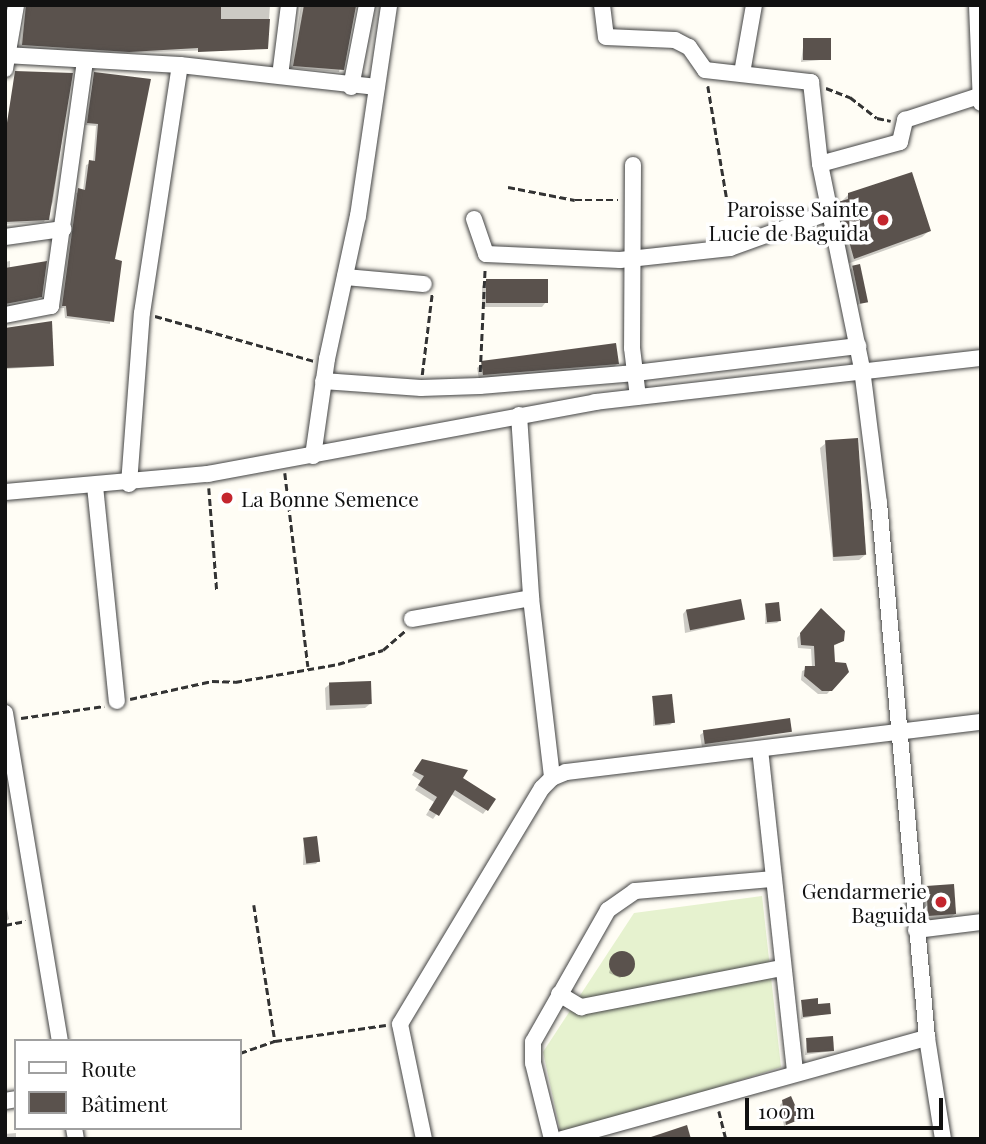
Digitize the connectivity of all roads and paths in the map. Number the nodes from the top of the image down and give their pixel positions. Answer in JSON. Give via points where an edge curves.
{"nodes":[{"id":1,"x":16,"y":5,"type":"edge"},
{"id":2,"x":289,"y":5,"type":"edge"},
{"id":3,"x":367,"y":5,"type":"edge"},
{"id":4,"x":389,"y":5,"type":"edge"},
{"id":5,"x":602,"y":5,"type":"edge"},
{"id":6,"x":754,"y":5,"type":"edge"},
{"id":7,"x":977,"y":5,"type":"edge"},
{"id":8,"x":6,"y":60,"type":"edge"},
{"id":9,"x":85,"y":60,"type":"junction"},
{"id":10,"x":180,"y":65,"type":"junction"},
{"id":11,"x":281,"y":68,"type":"dead end"},
{"id":12,"x":705,"y":70,"type":"junction"},
{"id":13,"x":742,"y":73,"type":"junction"},
{"id":14,"x":811,"y":82,"type":"junction"},
{"id":15,"x":351,"y":87,"type":"junction"},
{"id":16,"x":377,"y":87,"type":"junction"},
{"id":17,"x":980,"y":99,"type":"edge"},
{"id":18,"x":877,"y":118,"type":"dead end"},
{"id":19,"x":820,"y":164,"type":"junction"},
{"id":20,"x":633,"y":165,"type":"dead end"},
{"id":21,"x":508,"y":187,"type":"dead end"},
{"id":22,"x":634,"y":200,"type":"junction"},
{"id":23,"x":727,"y":200,"type":"dead end"},
{"id":24,"x":830,"y":212,"type":"junction"},
{"id":25,"x":474,"y":219,"type":"dead end"},
{"id":26,"x":62,"y":229,"type":"junction"},
{"id":27,"x":5,"y":237,"type":"edge"},
{"id":28,"x":486,"y":254,"type":"junction"},
{"id":29,"x":634,"y":259,"type":"junction"},
{"id":30,"x":345,"y":277,"type":"junction"},
{"id":31,"x":424,"y":284,"type":"joint"},
{"id":32,"x":142,"y":313,"type":"junction"},
{"id":33,"x":5,"y":315,"type":"edge"},
{"id":34,"x":858,"y":346,"type":"junction"},
{"id":35,"x":981,"y":358,"type":"edge"},
{"id":36,"x":327,"y":359,"type":"junction"},
{"id":37,"x":862,"y":369,"type":"junction"},
{"id":38,"x":635,"y":373,"type":"junction"},
{"id":39,"x":323,"y":381,"type":"junction"},
{"id":40,"x":480,"y":386,"type":"junction"},
{"id":41,"x":421,"y":388,"type":"junction"},
{"id":42,"x":638,"y":397,"type":"junction"},
{"id":43,"x":519,"y":415,"type":"junction"},
{"id":44,"x":313,"y":456,"type":"junction"},
{"id":45,"x":284,"y":463,"type":"junction"},
{"id":46,"x":208,"y":474,"type":"junction"},
{"id":47,"x":129,"y":484,"type":"junction"},
{"id":48,"x":95,"y":486,"type":"junction"},
{"id":49,"x":5,"y":492,"type":"edge"},
{"id":50,"x":218,"y":591,"type":"dead end"},
{"id":51,"x":531,"y":598,"type":"junction"},
{"id":52,"x":412,"y":619,"type":"joint"},
{"id":53,"x":308,"y":667,"type":"junction"},
{"id":54,"x":117,"y":701,"type":"junction"},
{"id":55,"x":5,"y":713,"type":"edge"},
{"id":56,"x":38,"y":716,"type":"dead end"},
{"id":57,"x":981,"y":722,"type":"edge"},
{"id":58,"x":899,"y":731,"type":"junction"},
{"id":59,"x":760,"y":749,"type":"junction"},
{"id":60,"x":552,"y":778,"type":"junction"},
{"id":61,"x":771,"y":879,"type":"junction"},
{"id":62,"x":254,"y":905,"type":"dead end"},
{"id":63,"x":40,"y":919,"type":"junction"},
{"id":64,"x":981,"y":922,"type":"edge"},
{"id":65,"x":5,"y":925,"type":"edge"},
{"id":66,"x":916,"y":930,"type":"junction"},
{"id":67,"x":782,"y":968,"type":"junction"},
{"id":68,"x":559,"y":995,"type":"junction"},
{"id":69,"x":400,"y":1024,"type":"junction"},
{"id":70,"x":927,"y":1038,"type":"junction"},
{"id":71,"x":60,"y":1039,"type":"edge"},
{"id":72,"x":275,"y":1041,"type":"junction"},
{"id":73,"x":242,"y":1052,"type":"edge"},
{"id":74,"x":795,"y":1072,"type":"junction"},
{"id":75,"x":715,"y":1096,"type":"junction"},
{"id":76,"x":424,"y":1139,"type":"edge"},
{"id":77,"x":552,"y":1139,"type":"edge"},
{"id":78,"x":562,"y":1139,"type":"edge"},
{"id":79,"x":726,"y":1139,"type":"edge"},
{"id":80,"x":943,"y":1139,"type":"edge"}],
"edges":[{"from":1,"to":8,"type":"street"},
{"from":2,"to":11,"type":"street"},
{"from":3,"to":15,"type":"street"},
{"from":4,"to":16,"type":"street"},
{"from":5,"to":12,"type":"street","via":[[606,37],[683,42]]},
{"from":6,"to":13,"type":"street"},
{"from":7,"to":17,"type":"street"},
{"from":8,"to":9,"type":"street"},
{"from":9,"to":10,"type":"street"},
{"from":9,"to":26,"type":"street"},
{"from":10,"to":15,"type":"street"},
{"from":10,"to":32,"type":"street"},
{"from":12,"to":13,"type":"street"},
{"from":12,"to":23,"type":"path"},
{"from":13,"to":14,"type":"street"},
{"from":14,"to":18,"type":"path","via":[[850,97]]},
{"from":14,"to":19,"type":"street"},
{"from":15,"to":16,"type":"street"},
{"from":16,"to":30,"type":"street"},
{"from":17,"to":19,"type":"street","via":[[905,120],[900,142]]},
{"from":19,"to":24,"type":"street"},
{"from":20,"to":22,"type":"street"},
{"from":21,"to":22,"type":"path","via":[[575,200]]},
{"from":22,"to":29,"type":"street"},
{"from":24,"to":29,"type":"street","via":[[730,248]]},
{"from":24,"to":34,"type":"street"},
{"from":25,"to":28,"type":"street"},
{"from":26,"to":27,"type":"street"},
{"from":26,"to":33,"type":"street","via":[[51,306]]},
{"from":28,"to":29,"type":"street","via":[[527,259]]},
{"from":28,"to":40,"type":"path"},
{"from":29,"to":38,"type":"street"},
{"from":30,"to":31,"type":"street"},
{"from":30,"to":36,"type":"street"},
{"from":31,"to":41,"type":"path","via":[[432,295]]},
{"from":32,"to":36,"type":"path","via":[[313,361]]},
{"from":32,"to":47,"type":"street"},
{"from":34,"to":37,"type":"street"},
{"from":34,"to":38,"type":"street"},
{"from":35,"to":37,"type":"street"},
{"from":36,"to":39,"type":"street"},
{"from":37,"to":42,"type":"street"},
{"from":37,"to":58,"type":"street"},
{"from":38,"to":40,"type":"street"},
{"from":38,"to":42,"type":"street"},
{"from":39,"to":41,"type":"street"},
{"from":39,"to":44,"type":"street"},
{"from":40,"to":41,"type":"street"},
{"from":42,"to":43,"type":"street"},
{"from":43,"to":44,"type":"street"},
{"from":43,"to":51,"type":"street"},
{"from":44,"to":45,"type":"street"},
{"from":45,"to":46,"type":"street"},
{"from":45,"to":53,"type":"path"},
{"from":46,"to":47,"type":"street"},
{"from":46,"to":50,"type":"path"},
{"from":47,"to":48,"type":"street"},
{"from":48,"to":49,"type":"street"},
{"from":48,"to":54,"type":"street"},
{"from":51,"to":52,"type":"street"},
{"from":51,"to":60,"type":"street"},
{"from":52,"to":53,"type":"path","via":[[407,630],[383,650],[338,664]]},
{"from":53,"to":54,"type":"path"},
{"from":54,"to":56,"type":"path","via":[[95,710]]},
{"from":55,"to":63,"type":"street"},
{"from":57,"to":58,"type":"street"},
{"from":58,"to":59,"type":"street"},
{"from":58,"to":66,"type":"street"},
{"from":59,"to":60,"type":"street","via":[[566,772]]},
{"from":59,"to":61,"type":"street"},
{"from":60,"to":69,"type":"street"},
{"from":61,"to":67,"type":"street"},
{"from":61,"to":68,"type":"street","via":[[635,891],[620,898],[608,910]]},
{"from":62,"to":72,"type":"path"},
{"from":63,"to":65,"type":"path"},
{"from":63,"to":71,"type":"street"},
{"from":64,"to":66,"type":"street"},
{"from":66,"to":70,"type":"street"},
{"from":67,"to":68,"type":"street","via":[[582,1007]]},
{"from":67,"to":74,"type":"street"},
{"from":68,"to":77,"type":"street","via":[[531,1053]]},
{"from":69,"to":72,"type":"path"},
{"from":69,"to":76,"type":"street"},
{"from":70,"to":74,"type":"street"},
{"from":70,"to":80,"type":"street"},
{"from":72,"to":73,"type":"path"},
{"from":74,"to":75,"type":"street"},
{"from":75,"to":78,"type":"street"},
{"from":75,"to":79,"type":"path"}]}
